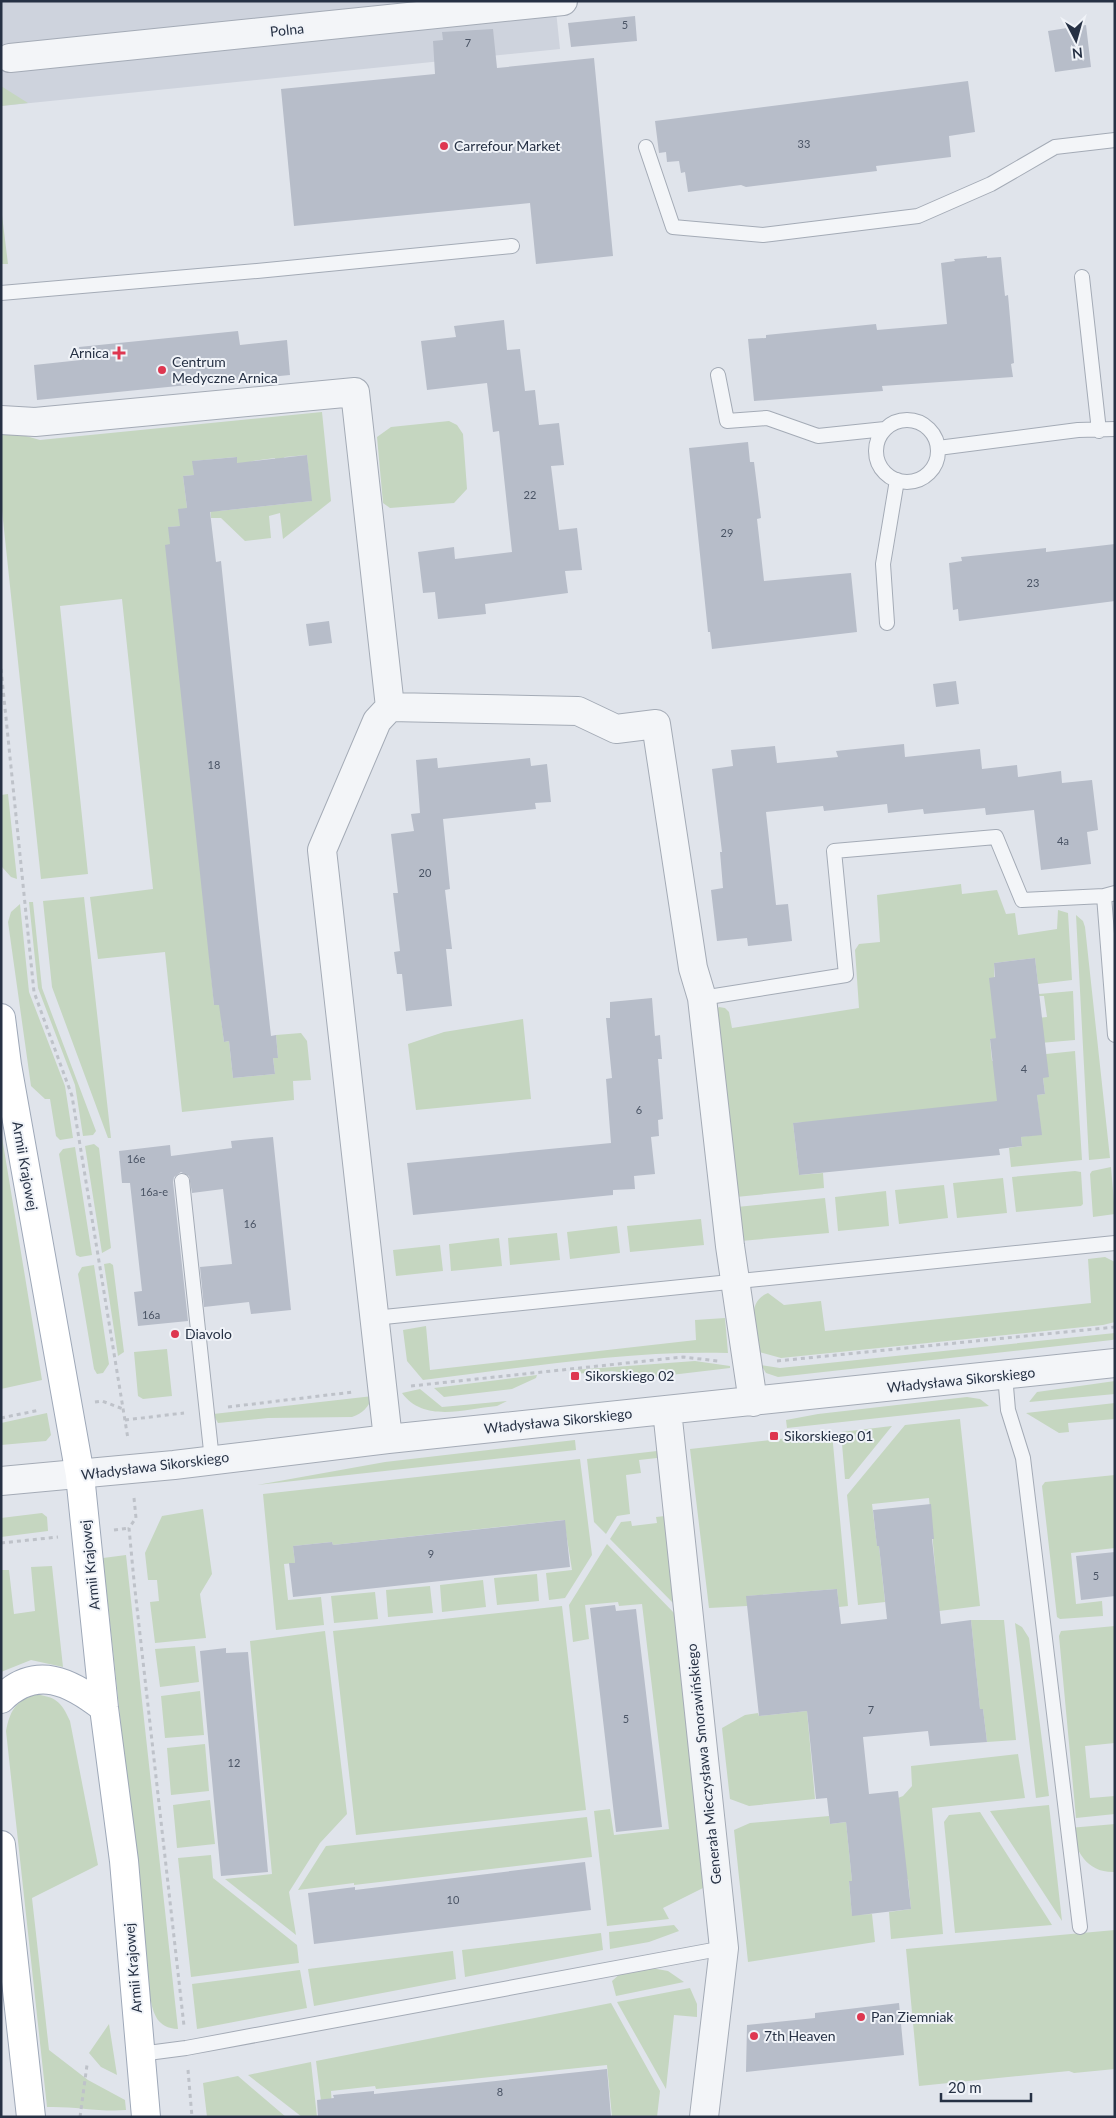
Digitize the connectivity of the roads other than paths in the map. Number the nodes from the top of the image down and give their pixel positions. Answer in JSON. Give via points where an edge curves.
{"nodes":[{"id":1,"x":563,"y":1,"type":"edge"},
{"id":2,"x":10,"y":58,"type":"dead end"},
{"id":3,"x":1115,"y":140,"type":"edge"},
{"id":4,"x":646,"y":147,"type":"dead end"},
{"id":5,"x":512,"y":246,"type":"dead end"},
{"id":6,"x":1082,"y":277,"type":"dead end"},
{"id":7,"x":1,"y":293,"type":"edge"},
{"id":8,"x":718,"y":375,"type":"dead end"},
{"id":9,"x":1,"y":420,"type":"edge"},
{"id":10,"x":885,"y":429,"type":"junction"},
{"id":11,"x":1115,"y":429,"type":"edge"},
{"id":12,"x":1099,"y":431,"type":"junction"},
{"id":13,"x":938,"y":448,"type":"junction"},
{"id":14,"x":897,"y":480,"type":"junction"},
{"id":15,"x":887,"y":623,"type":"dead end"},
{"id":16,"x":390,"y":707,"type":"junction"},
{"id":17,"x":1110,"y":895,"type":"edge"},
{"id":18,"x":702,"y":998,"type":"junction"},
{"id":19,"x":1,"y":1018,"type":"edge"},
{"id":20,"x":1115,"y":1035,"type":"edge"},
{"id":21,"x":182,"y":1181,"type":"dead end"},
{"id":22,"x":1115,"y":1243,"type":"edge"},
{"id":23,"x":736,"y":1283,"type":"junction"},
{"id":24,"x":374,"y":1318,"type":"junction"},
{"id":25,"x":1115,"y":1363,"type":"edge"},
{"id":26,"x":1005,"y":1375,"type":"junction"},
{"id":27,"x":753,"y":1402,"type":"junction"},
{"id":28,"x":667,"y":1410,"type":"junction"},
{"id":29,"x":388,"y":1439,"type":"junction"},
{"id":30,"x":212,"y":1460,"type":"junction"},
{"id":31,"x":80,"y":1475,"type":"junction"},
{"id":32,"x":1,"y":1482,"type":"edge"},
{"id":33,"x":1,"y":1699,"type":"edge"},
{"id":34,"x":104,"y":1708,"type":"junction"},
{"id":35,"x":1,"y":1845,"type":"edge"},
{"id":36,"x":1080,"y":1927,"type":"dead end"},
{"id":37,"x":724,"y":1948,"type":"junction"},
{"id":38,"x":140,"y":2054,"type":"junction"},
{"id":39,"x":30,"y":2117,"type":"edge"},
{"id":40,"x":146,"y":2117,"type":"edge"},
{"id":41,"x":704,"y":2117,"type":"edge"}],
"edges":[{"from":1,"to":2,"type":"street","name":"Polna"},
{"from":3,"to":4,"type":"lane","via":[[1056,147],[991,184],[918,216],[763,235],[672,227]]},
{"from":5,"to":7,"type":"lane"},
{"from":6,"to":12,"type":"lane"},
{"from":8,"to":10,"type":"lane","via":[[727,421],[767,418],[818,436]]},
{"from":9,"to":16,"type":"street","via":[[35,422],[355,392]]},
{"from":10,"to":13,"type":"lane","via":[[902,420],[922,423],[930,430]]},
{"from":10,"to":14,"type":"lane","via":[[876,448],[877,458],[884,471]]},
{"from":11,"to":12,"type":"lane"},
{"from":12,"to":13,"type":"lane","via":[[1078,430]]},
{"from":13,"to":14,"type":"lane","via":[[933,468],[926,475],[917,480]]},
{"from":14,"to":15,"type":"lane","via":[[883,564]]},
{"from":16,"to":18,"type":"street","via":[[578,711],[616,729],[656,724],[693,968]]},
{"from":16,"to":24,"type":"street","via":[[377,721],[322,850]]},
{"from":17,"to":18,"type":"lane","via":[[1022,900],[996,838],[834,851],[846,975]]},
{"from":17,"to":20,"type":"lane"},
{"from":18,"to":23,"type":"street"},
{"from":19,"to":31,"type":"main road","name":"Armii Krajowej"},
{"from":21,"to":30,"type":"lane"},
{"from":22,"to":23,"type":"lane"},
{"from":23,"to":24,"type":"lane"},
{"from":23,"to":27,"type":"street"},
{"from":24,"to":29,"type":"street"},
{"from":25,"to":26,"type":"street","name":"Władysława Sikorskiego"},
{"from":26,"to":27,"type":"street","name":"Władysława Sikorskiego"},
{"from":26,"to":36,"type":"lane","via":[[1008,1410],[1022,1458]]},
{"from":27,"to":28,"type":"street","name":"Władysława Sikorskiego"},
{"from":28,"to":29,"type":"street","name":"Władysława Sikorskiego"},
{"from":28,"to":37,"type":"street","name":"Generała Mieczysława Smorawińskiego"},
{"from":29,"to":30,"type":"street","name":"Władysława Sikorskiego"},
{"from":30,"to":31,"type":"street","name":"Władysława Sikorskiego"},
{"from":31,"to":32,"type":"street","name":"Władysława Sikorskiego"},
{"from":31,"to":34,"type":"main road","name":"Armii Krajowej"},
{"from":33,"to":34,"type":"main road","via":[[19,1684],[55,1680],[87,1695]]},
{"from":34,"to":38,"type":"main road","name":"Armii Krajowej","via":[[124,1861]]},
{"from":35,"to":39,"type":"main road"},
{"from":37,"to":38,"type":"lane"},
{"from":37,"to":41,"type":"street","name":"Generała Mieczysława Smorawińskiego"},
{"from":38,"to":40,"type":"main road","name":"Armii Krajowej"}]}
